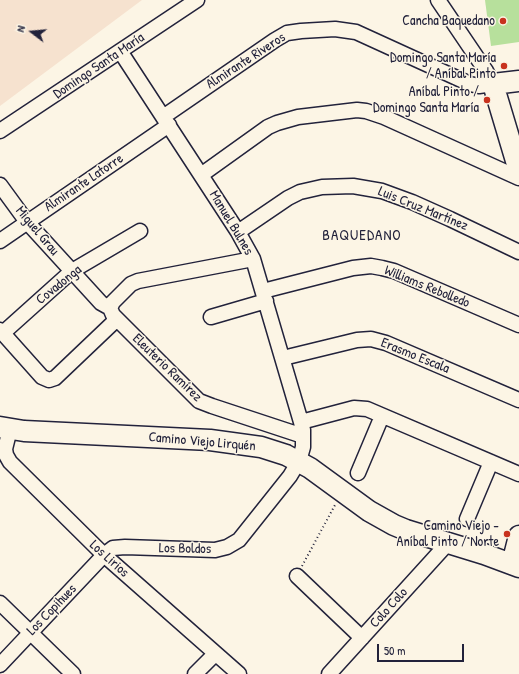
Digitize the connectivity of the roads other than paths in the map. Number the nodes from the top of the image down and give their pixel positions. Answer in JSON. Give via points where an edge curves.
{"nodes":[{"id":1,"x":197,"y":0,"type":"edge"},
{"id":2,"x":438,"y":0,"type":"edge"},
{"id":3,"x":120,"y":51,"type":"junction"},
{"id":4,"x":519,"y":81,"type":"edge"},
{"id":5,"x":493,"y":84,"type":"junction"},
{"id":6,"x":166,"y":121,"type":"junction"},
{"id":7,"x":0,"y":131,"type":"edge"},
{"id":8,"x":516,"y":145,"type":"edge"},
{"id":9,"x":519,"y":171,"type":"edge"},
{"id":10,"x":201,"y":175,"type":"junction"},
{"id":11,"x":519,"y":178,"type":"edge"},
{"id":12,"x":0,"y":185,"type":"edge"},
{"id":13,"x":27,"y":222,"type":"junction"},
{"id":14,"x":140,"y":231,"type":"dead end"},
{"id":15,"x":238,"y":232,"type":"junction"},
{"id":16,"x":0,"y":241,"type":"edge"},
{"id":17,"x":519,"y":252,"type":"edge"},
{"id":18,"x":253,"y":259,"type":"junction"},
{"id":19,"x":72,"y":271,"type":"junction"},
{"id":20,"x":265,"y":296,"type":"junction"},
{"id":21,"x":113,"y":314,"type":"junction"},
{"id":22,"x":211,"y":317,"type":"dead end"},
{"id":23,"x":519,"y":325,"type":"edge"},
{"id":24,"x":2,"y":332,"type":"edge"},
{"id":25,"x":283,"y":358,"type":"junction"},
{"id":26,"x":519,"y":400,"type":"edge"},
{"id":27,"x":382,"y":416,"type":"junction"},
{"id":28,"x":5,"y":428,"type":"edge"},
{"id":29,"x":302,"y":429,"type":"junction"},
{"id":30,"x":298,"y":461,"type":"junction"},
{"id":31,"x":491,"y":462,"type":"junction"},
{"id":32,"x":358,"y":473,"type":"dead end"},
{"id":33,"x":519,"y":474,"type":"edge"},
{"id":34,"x":467,"y":519,"type":"dead end"},
{"id":35,"x":519,"y":536,"type":"edge"},
{"id":36,"x":448,"y":543,"type":"junction"},
{"id":37,"x":104,"y":555,"type":"junction"},
{"id":38,"x":516,"y":566,"type":"edge"},
{"id":39,"x":297,"y":576,"type":"road end"},
{"id":40,"x":0,"y":603,"type":"edge"},
{"id":41,"x":30,"y":632,"type":"junction"},
{"id":42,"x":362,"y":638,"type":"junction"},
{"id":43,"x":215,"y":654,"type":"junction"},
{"id":44,"x":0,"y":665,"type":"edge"},
{"id":45,"x":73,"y":674,"type":"edge"},
{"id":46,"x":195,"y":674,"type":"edge"},
{"id":47,"x":239,"y":674,"type":"edge"},
{"id":48,"x":329,"y":674,"type":"edge"}],
"edges":[{"from":1,"to":3,"type":"street","name":"Domingo Santa María"},
{"from":2,"to":5,"type":"street","via":[[483,65]]},
{"from":3,"to":6,"type":"street","name":"Manuel Bulnes"},
{"from":3,"to":7,"type":"street","name":"Domingo Santa María"},
{"from":4,"to":5,"type":"street"},
{"from":5,"to":6,"type":"street","name":"Almirante Riveros","via":[[470,84],[356,32],[334,29],[301,31],[275,40]]},
{"from":5,"to":8,"type":"street"},
{"from":6,"to":10,"type":"street","name":"Manuel Bulnes"},
{"from":6,"to":13,"type":"street","name":"Almirante Latorre"},
{"from":8,"to":9,"type":"street"},
{"from":10,"to":11,"type":"street","via":[[276,123],[298,116],[357,110],[384,117]]},
{"from":10,"to":15,"type":"street","name":"Manuel Bulnes"},
{"from":12,"to":13,"type":"street","name":"Miguel Grau"},
{"from":13,"to":16,"type":"street","name":"Almirante Latorre"},
{"from":13,"to":19,"type":"street","name":"Miguel Grau"},
{"from":14,"to":19,"type":"street","name":"Covadonga"},
{"from":15,"to":17,"type":"street","name":"Luis Cruz Martínez","via":[[300,192],[322,187],[353,186],[382,191],[412,202]]},
{"from":15,"to":18,"type":"street","name":"Manuel Bulnes"},
{"from":18,"to":20,"type":"street","name":"Manuel Bulnes"},
{"from":18,"to":21,"type":"street","via":[[138,281],[131,284],[113,302]]},
{"from":19,"to":21,"type":"street","name":"Miguel Grau"},
{"from":19,"to":24,"type":"street","name":"Covadonga"},
{"from":20,"to":22,"type":"street","name":"Williams Rebolledo"},
{"from":20,"to":23,"type":"street","name":"Williams Rebolledo","via":[[353,268],[371,266],[394,271]]},
{"from":20,"to":25,"type":"street","name":"Manuel Bulnes"},
{"from":21,"to":24,"type":"street","via":[[52,379],[42,377]]},
{"from":21,"to":29,"type":"street","name":"Eleuterio Ramírez","via":[[199,401]]},
{"from":25,"to":26,"type":"street","name":"Erasmo Escala","via":[[371,339],[386,343]]},
{"from":25,"to":29,"type":"street","name":"Manuel Bulnes"},
{"from":27,"to":29,"type":"street","via":[[367,409],[354,408]]},
{"from":27,"to":31,"type":"street"},
{"from":27,"to":32,"type":"street"},
{"from":28,"to":30,"type":"street","name":"Camino Viejo Lirquén","via":[[39,432],[188,438],[248,444]]},
{"from":28,"to":37,"type":"street","name":"Los Lirios","via":[[5,449],[10,462]]},
{"from":29,"to":30,"type":"street","name":"Manuel Bulnes","via":[[303,447]]},
{"from":30,"to":36,"type":"street","name":"Camino Viejo Lirquén","via":[[369,511],[394,525]]},
{"from":30,"to":37,"type":"street","name":"Los Boldos","via":[[294,471],[244,535],[227,547],[215,550],[119,547]]},
{"from":31,"to":33,"type":"street"},
{"from":31,"to":34,"type":"street"},
{"from":35,"to":38,"type":"street"},
{"from":36,"to":38,"type":"street","name":"Camino Viejo Lirquén"},
{"from":36,"to":42,"type":"street","name":"Colo Colo"},
{"from":37,"to":41,"type":"street","name":"Los Copihues"},
{"from":37,"to":43,"type":"street","name":"Los Lirios"},
{"from":39,"to":42,"type":"street"},
{"from":40,"to":41,"type":"street"},
{"from":41,"to":44,"type":"street","name":"Los Copihues"},
{"from":41,"to":45,"type":"street"},
{"from":42,"to":48,"type":"street","name":"Colo Colo"},
{"from":43,"to":46,"type":"street"},
{"from":43,"to":47,"type":"street","name":"Los Lirios"}]}
